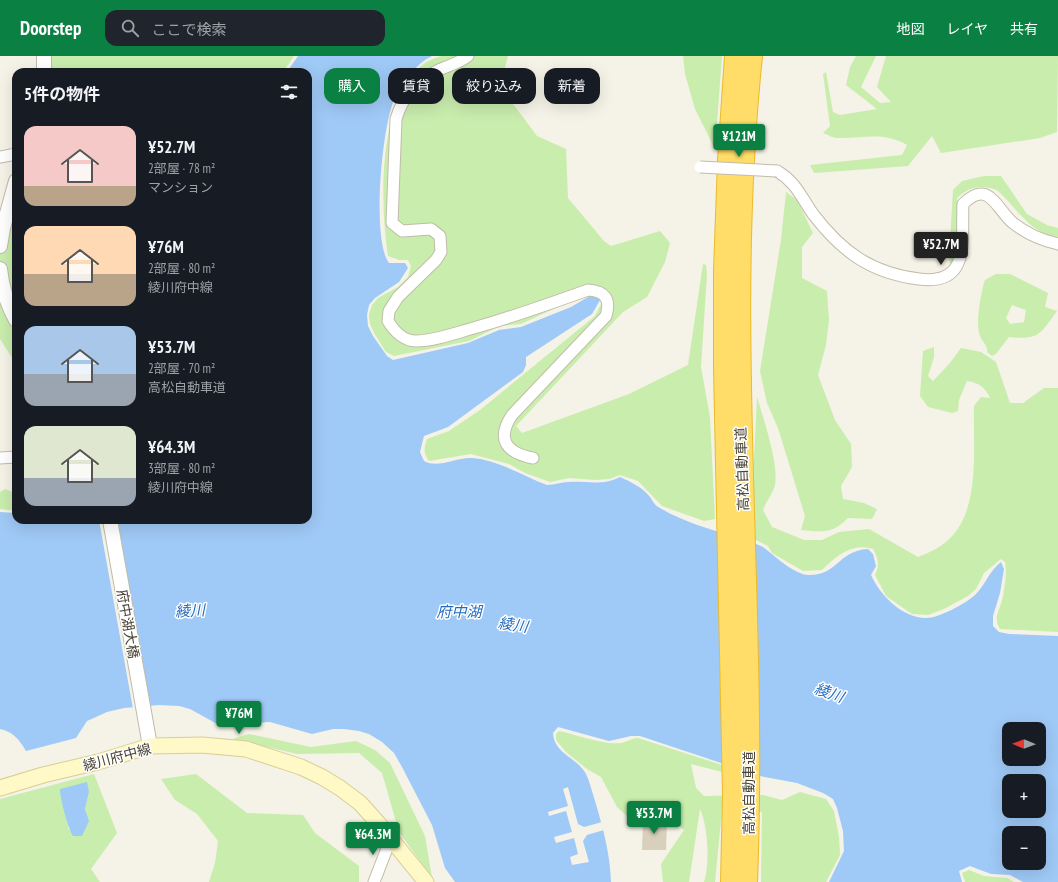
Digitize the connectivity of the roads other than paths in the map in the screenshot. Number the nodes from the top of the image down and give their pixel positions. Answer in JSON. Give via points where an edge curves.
{"nodes":[{"id":1,"x":44,"y":56,"type":"edge"},
{"id":2,"x":468,"y":56,"type":"edge"},
{"id":3,"x":735,"y":56,"type":"edge"},
{"id":4,"x":752,"y":56,"type":"edge"},
{"id":5,"x":44,"y":68,"type":"edge"},
{"id":6,"x":12,"y":155,"type":"edge"},
{"id":7,"x":0,"y":157,"type":"edge"},
{"id":8,"x":700,"y":167,"type":"dead end"},
{"id":9,"x":12,"y":213,"type":"edge"},
{"id":10,"x":1058,"y":244,"type":"edge"},
{"id":11,"x":0,"y":246,"type":"edge"},
{"id":12,"x":0,"y":269,"type":"edge"},
{"id":13,"x":12,"y":313,"type":"edge"},
{"id":14,"x":12,"y":457,"type":"edge"},
{"id":15,"x":0,"y":458,"type":"edge"},
{"id":16,"x":533,"y":458,"type":"dead end"},
{"id":17,"x":735,"y":502,"type":"junction"},
{"id":18,"x":111,"y":524,"type":"edge"},
{"id":19,"x":150,"y":746,"type":"junction"},
{"id":20,"x":0,"y":788,"type":"edge"},
{"id":21,"x":742,"y":794,"type":"junction"},
{"id":22,"x":749,"y":829,"type":"junction"},
{"id":23,"x":392,"y":838,"type":"junction"},
{"id":24,"x":374,"y":882,"type":"edge"},
{"id":25,"x":426,"y":882,"type":"edge"},
{"id":26,"x":731,"y":882,"type":"edge"},
{"id":27,"x":747,"y":882,"type":"edge"},
{"id":28,"x":750,"y":882,"type":"edge"}],
"edges":[{"from":1,"to":5,"type":"street"},
{"from":2,"to":16,"type":"street","via":[[422,80],[400,106],[396,119],[392,223],[402,232],[431,229],[440,236],[441,252],[398,297],[389,311],[388,321],[394,330],[405,338],[416,341],[449,335],[515,316],[588,290],[599,291],[606,298],[609,307],[606,316],[505,425],[504,437],[509,448],[519,456]]},
{"from":3,"to":17,"type":"highway","name":"高松自動車道","via":[[724,271]]},
{"from":4,"to":17,"type":"highway","name":"高松自動車道","via":[[744,164]]},
{"from":6,"to":7,"type":"street"},
{"from":8,"to":10,"type":"street","bridge":true,"via":[[777,171],[789,178],[814,215],[836,241],[868,266],[905,278],[938,280],[948,277],[961,259],[963,204],[970,196],[982,194],[992,198],[1012,222],[1036,238]]},
{"from":9,"to":11,"type":"street"},
{"from":12,"to":13,"type":"street","via":[[1,282]]},
{"from":14,"to":15,"type":"street"},
{"from":17,"to":21,"type":"highway","name":"高松自動車道"},
{"from":18,"to":19,"type":"street","name":"府中湖大橋"},
{"from":19,"to":20,"type":"main road","name":"綾川府中線"},
{"from":19,"to":23,"type":"main road","name":"綾川府中線","via":[[222,746],[246,749],[286,760],[322,776],[340,788],[360,803]]},
{"from":21,"to":22,"type":"highway","name":"高松自動車道"},
{"from":21,"to":26,"type":"highway","name":"高松自動車道"},
{"from":22,"to":27,"type":"highway","name":"高松自動車道"},
{"from":22,"to":28,"type":"highway"},
{"from":23,"to":24,"type":"street"},
{"from":23,"to":25,"type":"main road","name":"綾川府中線"}]}
